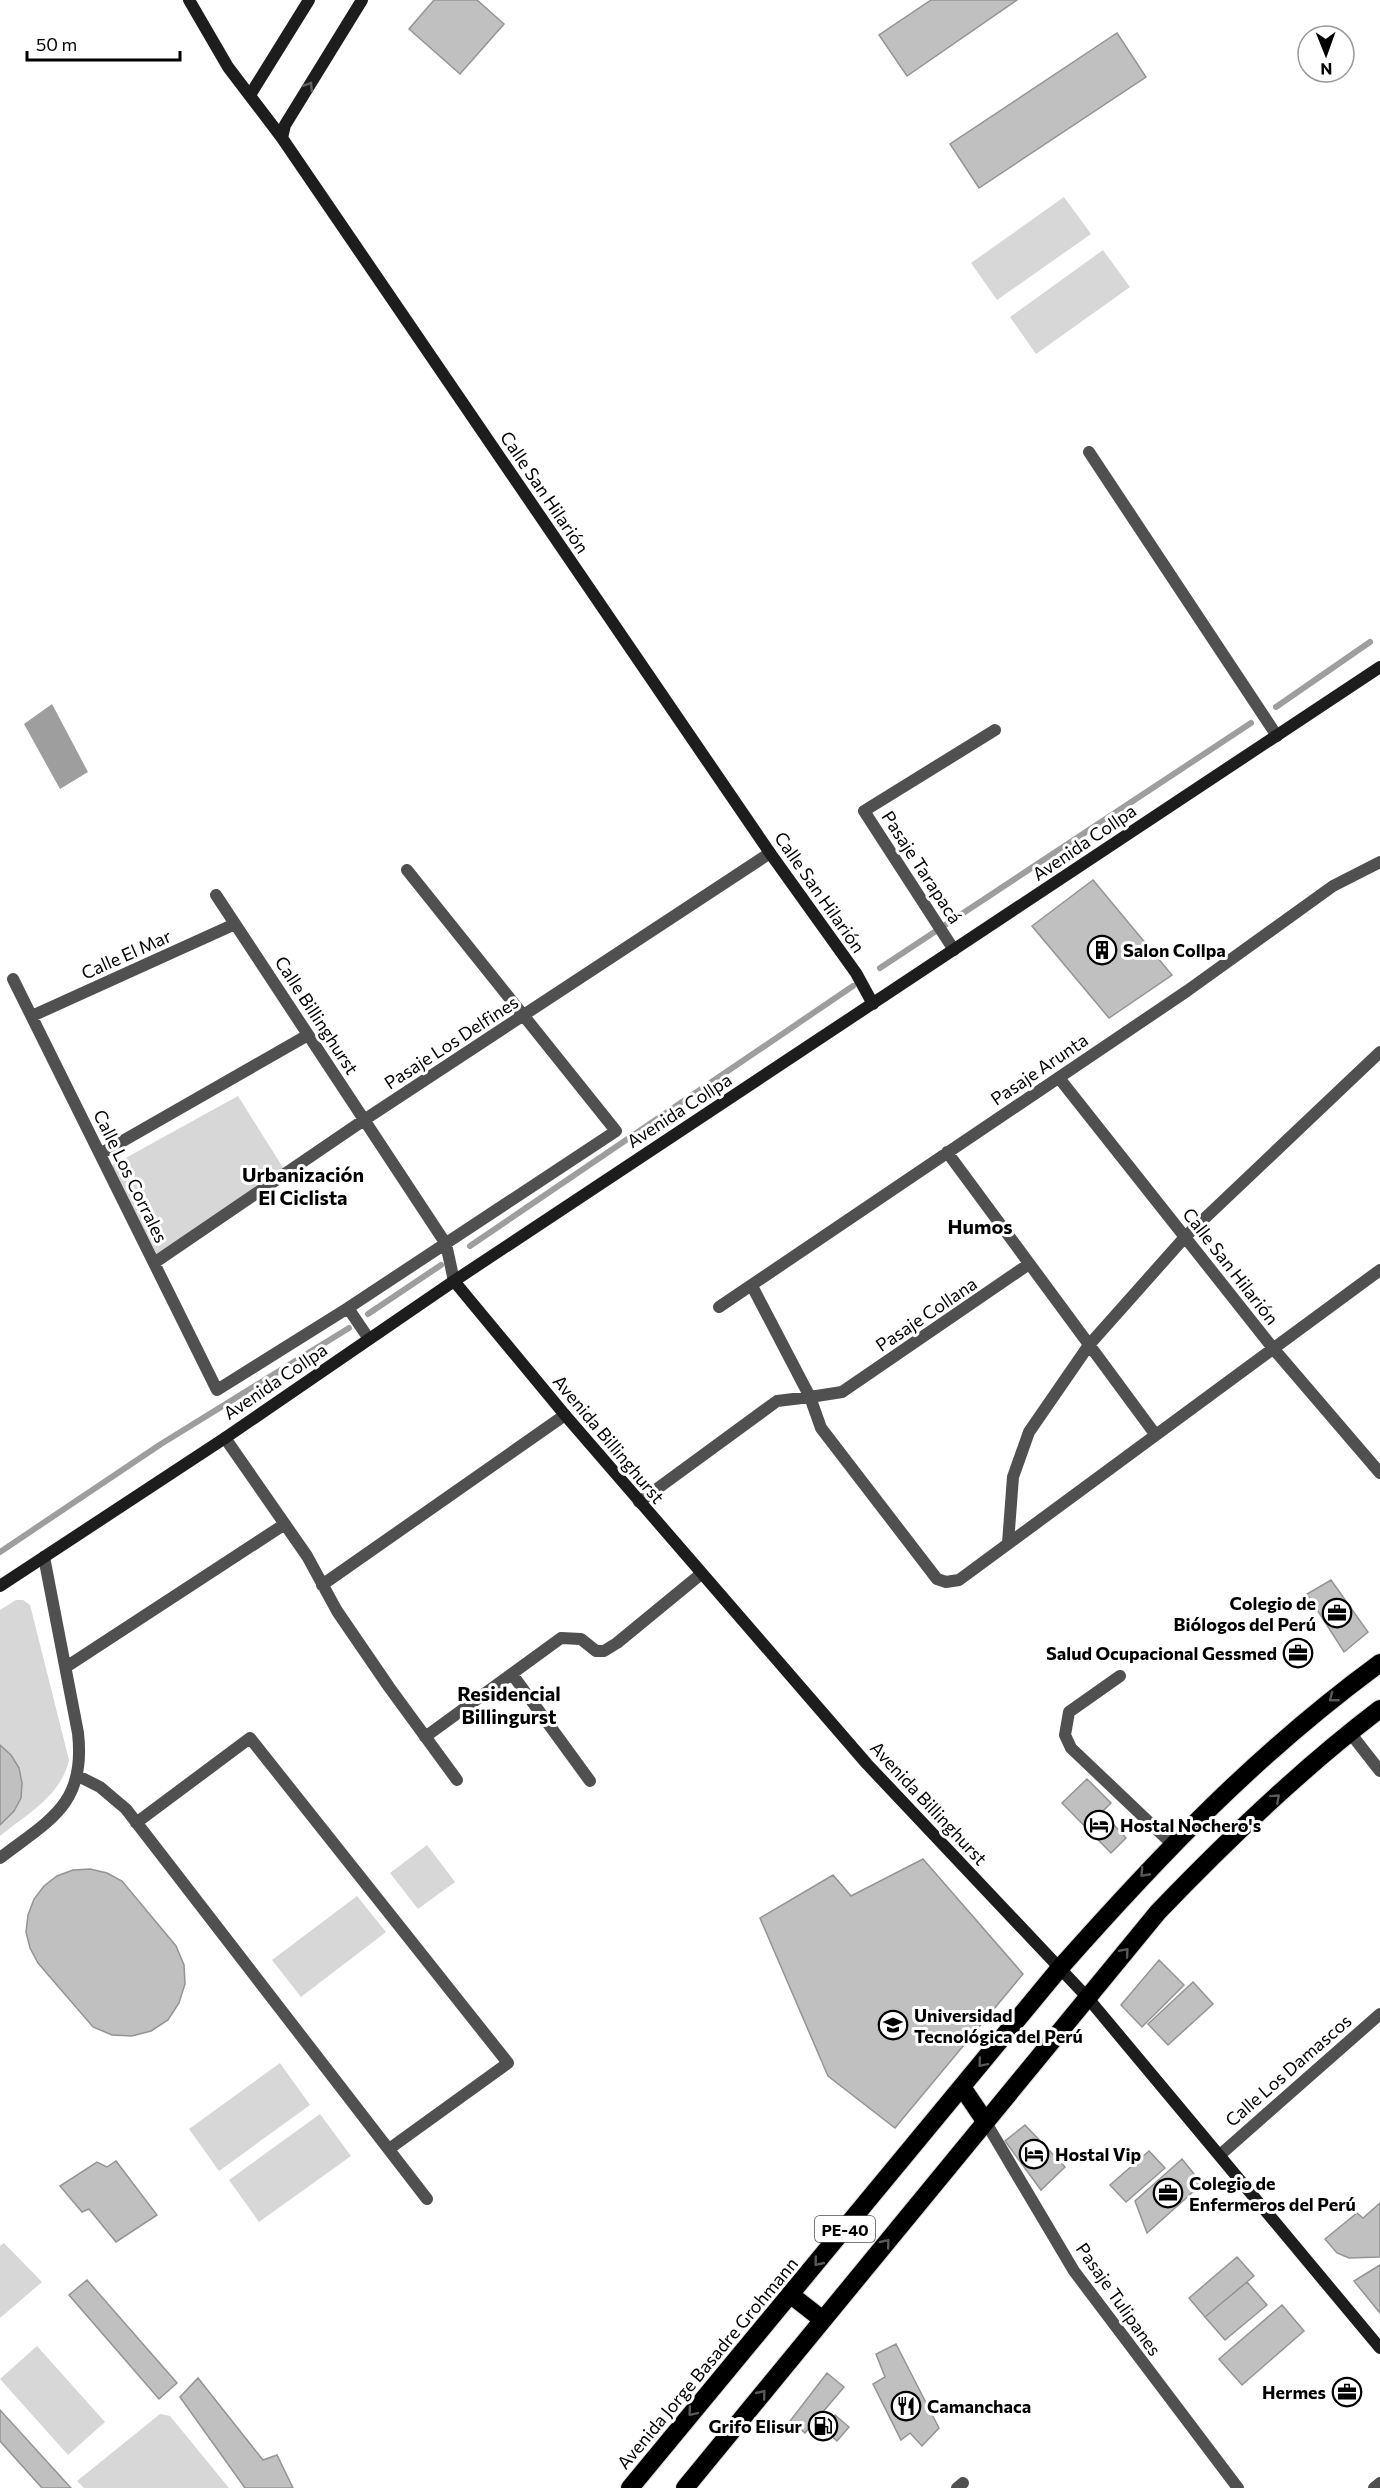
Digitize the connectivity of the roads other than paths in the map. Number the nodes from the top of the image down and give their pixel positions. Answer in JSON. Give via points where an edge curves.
{"nodes":[{"id":1,"x":189,"y":0,"type":"edge"},
{"id":2,"x":309,"y":0,"type":"edge"},
{"id":3,"x":362,"y":0,"type":"edge"},
{"id":4,"x":250,"y":95,"type":"junction"},
{"id":5,"x":282,"y":138,"type":"junction"},
{"id":6,"x":1089,"y":452,"type":"dead end"},
{"id":7,"x":1380,"y":667,"type":"edge"},
{"id":8,"x":995,"y":730,"type":"dead end"},
{"id":9,"x":1277,"y":736,"type":"junction"},
{"id":10,"x":770,"y":853,"type":"junction"},
{"id":11,"x":1380,"y":862,"type":"edge"},
{"id":12,"x":407,"y":870,"type":"dead end"},
{"id":13,"x":216,"y":895,"type":"dead end"},
{"id":14,"x":235,"y":924,"type":"junction"},
{"id":15,"x":954,"y":950,"type":"junction"},
{"id":16,"x":13,"y":978,"type":"dead end"},
{"id":17,"x":873,"y":1004,"type":"junction"},
{"id":18,"x":32,"y":1016,"type":"junction"},
{"id":19,"x":523,"y":1016,"type":"junction"},
{"id":20,"x":308,"y":1035,"type":"junction"},
{"id":21,"x":1380,"y":1052,"type":"edge"},
{"id":22,"x":1059,"y":1078,"type":"junction"},
{"id":23,"x":364,"y":1120,"type":"junction"},
{"id":24,"x":947,"y":1152,"type":"junction"},
{"id":25,"x":100,"y":1154,"type":"junction"},
{"id":26,"x":1185,"y":1237,"type":"junction"},
{"id":27,"x":446,"y":1244,"type":"junction"},
{"id":28,"x":154,"y":1263,"type":"junction"},
{"id":29,"x":1029,"y":1264,"type":"junction"},
{"id":30,"x":1380,"y":1270,"type":"edge"},
{"id":31,"x":454,"y":1281,"type":"junction"},
{"id":32,"x":752,"y":1286,"type":"junction"},
{"id":33,"x":719,"y":1307,"type":"dead end"},
{"id":34,"x":348,"y":1308,"type":"junction"},
{"id":35,"x":369,"y":1339,"type":"junction"},
{"id":36,"x":1089,"y":1345,"type":"junction"},
{"id":37,"x":1272,"y":1347,"type":"junction"},
{"id":38,"x":810,"y":1397,"type":"junction"},
{"id":39,"x":565,"y":1415,"type":"junction"},
{"id":40,"x":1155,"y":1434,"type":"junction"},
{"id":41,"x":225,"y":1438,"type":"junction"},
{"id":42,"x":1380,"y":1473,"type":"edge"},
{"id":43,"x":639,"y":1502,"type":"junction"},
{"id":44,"x":285,"y":1524,"type":"junction"},
{"id":45,"x":1008,"y":1543,"type":"junction"},
{"id":46,"x":44,"y":1557,"type":"junction"},
{"id":47,"x":701,"y":1574,"type":"junction"},
{"id":48,"x":322,"y":1585,"type":"junction"},
{"id":49,"x":0,"y":1586,"type":"edge"},
{"id":50,"x":1380,"y":1663,"type":"edge"},
{"id":51,"x":66,"y":1667,"type":"junction"},
{"id":52,"x":512,"y":1674,"type":"junction"},
{"id":53,"x":1120,"y":1676,"type":"dead end"},
{"id":54,"x":1380,"y":1709,"type":"edge"},
{"id":55,"x":1351,"y":1734,"type":"junction"},
{"id":56,"x":425,"y":1737,"type":"junction"},
{"id":57,"x":1380,"y":1771,"type":"edge"},
{"id":58,"x":78,"y":1776,"type":"junction"},
{"id":59,"x":457,"y":1780,"type":"dead end"},
{"id":60,"x":590,"y":1781,"type":"dead end"},
{"id":61,"x":136,"y":1823,"type":"junction"},
{"id":62,"x":1172,"y":1844,"type":"junction"},
{"id":63,"x":0,"y":1858,"type":"edge"},
{"id":64,"x":1059,"y":1969,"type":"junction"},
{"id":65,"x":1087,"y":1997,"type":"junction"},
{"id":66,"x":1380,"y":2014,"type":"edge"},
{"id":67,"x":962,"y":2086,"type":"junction"},
{"id":68,"x":985,"y":2121,"type":"junction"},
{"id":69,"x":389,"y":2149,"type":"junction"},
{"id":70,"x":1221,"y":2154,"type":"junction"},
{"id":71,"x":427,"y":2199,"type":"dead end"},
{"id":72,"x":791,"y":2295,"type":"junction"},
{"id":73,"x":823,"y":2320,"type":"junction"},
{"id":74,"x":1377,"y":2340,"type":"edge"},
{"id":75,"x":1380,"y":2483,"type":"edge"},
{"id":76,"x":630,"y":2488,"type":"edge"},
{"id":77,"x":685,"y":2488,"type":"edge"},
{"id":78,"x":1238,"y":2488,"type":"edge"},
{"id":79,"x":1374,"y":2488,"type":"edge"}],
"edges":[{"from":1,"to":4,"type":"street","name":"Calle San Hilarión","via":[[228,67]]},
{"from":2,"to":4,"type":"street"},
{"from":5,"to":3,"type":"street","one_way":true,"via":[[285,124]]},
{"from":4,"to":5,"type":"street","name":"Calle San Hilarión"},
{"from":5,"to":10,"type":"street","name":"Calle San Hilarión"},
{"from":6,"to":9,"type":"street"},
{"from":7,"to":9,"type":"street","name":"Avenida Collpa"},
{"from":8,"to":15,"type":"street","name":"Pasaje Tarapacá","via":[[864,811]]},
{"from":9,"to":15,"type":"street","name":"Avenida Collpa"},
{"from":10,"to":17,"type":"street","name":"Calle San Hilarión","via":[[856,973]]},
{"from":10,"to":19,"type":"street","name":"Pasaje Los Delfines"},
{"from":11,"to":22,"type":"street","name":"Pasaje Arunta","via":[[1334,886]]},
{"from":12,"to":19,"type":"street"},
{"from":13,"to":14,"type":"street","name":"Calle Billinghurst"},
{"from":14,"to":18,"type":"street","name":"Calle El Mar"},
{"from":14,"to":20,"type":"street","name":"Calle Billinghurst"},
{"from":15,"to":17,"type":"street","name":"Avenida Collpa"},
{"from":16,"to":18,"type":"street","name":"Calle Los Corrales"},
{"from":17,"to":31,"type":"street","name":"Avenida Collpa"},
{"from":18,"to":25,"type":"street","name":"Calle Los Corrales"},
{"from":19,"to":23,"type":"street","name":"Pasaje Los Delfines"},
{"from":19,"to":27,"type":"street","via":[[616,1131]]},
{"from":20,"to":23,"type":"street","name":"Calle Billinghurst"},
{"from":20,"to":25,"type":"street"},
{"from":21,"to":26,"type":"street"},
{"from":22,"to":24,"type":"street","name":"Pasaje Arunta"},
{"from":22,"to":26,"type":"street","name":"Calle San Hilarión"},
{"from":23,"to":27,"type":"street","name":"Calle Billinghurst"},
{"from":23,"to":28,"type":"street","name":"Pasaje Los Delfines"},
{"from":24,"to":29,"type":"street"},
{"from":24,"to":32,"type":"street","name":"Pasaje Arunta"},
{"from":25,"to":28,"type":"street","name":"Calle Los Corrales"},
{"from":26,"to":36,"type":"street"},
{"from":26,"to":37,"type":"street","name":"Calle San Hilarión"},
{"from":27,"to":31,"type":"street","name":"Calle Billinghurst"},
{"from":27,"to":34,"type":"street"},
{"from":28,"to":34,"type":"street","name":"Calle Los Corrales","via":[[217,1390]]},
{"from":29,"to":36,"type":"street"},
{"from":29,"to":38,"type":"street","name":"Pasaje Collana","via":[[842,1392]]},
{"from":30,"to":37,"type":"street"},
{"from":31,"to":35,"type":"street","name":"Avenida Collpa"},
{"from":31,"to":39,"type":"street","name":"Avenida Billinghurst"},
{"from":32,"to":33,"type":"street","name":"Pasaje Arunta"},
{"from":32,"to":38,"type":"street"},
{"from":34,"to":35,"type":"street"},
{"from":35,"to":41,"type":"street","name":"Avenida Collpa"},
{"from":36,"to":40,"type":"street"},
{"from":36,"to":45,"type":"street","via":[[1029,1432],[1013,1477]]},
{"from":37,"to":40,"type":"street"},
{"from":37,"to":42,"type":"street","name":"Calle San Hilarión"},
{"from":38,"to":43,"type":"street","via":[[777,1401]]},
{"from":38,"to":45,"type":"street","via":[[821,1428],[937,1579],[959,1580]]},
{"from":39,"to":43,"type":"street","name":"Avenida Billinghurst"},
{"from":39,"to":48,"type":"street"},
{"from":40,"to":45,"type":"street"},
{"from":41,"to":44,"type":"street"},
{"from":41,"to":46,"type":"street","name":"Avenida Collpa"},
{"from":43,"to":47,"type":"street","name":"Avenida Billinghurst"},
{"from":44,"to":48,"type":"street"},
{"from":44,"to":51,"type":"street"},
{"from":46,"to":49,"type":"street","name":"Avenida Collpa"},
{"from":46,"to":51,"type":"street"},
{"from":47,"to":52,"type":"street","via":[[604,1650],[596,1651],[581,1639],[561,1638]]},
{"from":47,"to":64,"type":"street","name":"Avenida Billinghurst","via":[[867,1764]]},
{"from":48,"to":56,"type":"street"},
{"from":50,"to":62,"type":"highway","name":"Avenida Jorge Basadre Grohmann","number":"PE-40","one_way":true,"via":[[1276,1744]]},
{"from":51,"to":58,"type":"street","via":[[81,1757]]},
{"from":52,"to":56,"type":"street"},
{"from":52,"to":60,"type":"street"},
{"from":53,"to":62,"type":"street","via":[[1069,1712],[1065,1735],[1071,1748]]},
{"from":54,"to":55,"type":"highway","number":"PE-40"},
{"from":55,"to":57,"type":"street"},
{"from":65,"to":55,"type":"highway","number":"PE-40","one_way":true,"via":[[1158,1912],[1201,1868]]},
{"from":56,"to":59,"type":"street"},
{"from":58,"to":61,"type":"street","via":[[100,1787]]},
{"from":58,"to":63,"type":"street","via":[[68,1800],[54,1816]]},
{"from":61,"to":69,"type":"street"},
{"from":61,"to":69,"type":"street","via":[[250,1738],[508,2063]]},
{"from":62,"to":64,"type":"highway","name":"Avenida Jorge Basadre Grohmann","number":"PE-40","one_way":true},
{"from":64,"to":65,"type":"street","name":"Avenida Billinghurst"},
{"from":64,"to":67,"type":"highway","name":"Avenida Jorge Basadre Grohmann","number":"PE-40","one_way":true},
{"from":65,"to":68,"type":"highway","number":"PE-40"},
{"from":65,"to":70,"type":"street","name":"Avenida Billinghurst"},
{"from":66,"to":70,"type":"street","name":"Calle Los Damascos"},
{"from":67,"to":68,"type":"highway"},
{"from":67,"to":72,"type":"highway","name":"Avenida Jorge Basadre Grohmann","number":"PE-40","one_way":true},
{"from":73,"to":68,"type":"highway","number":"PE-40","one_way":true},
{"from":68,"to":78,"type":"street","name":"Pasaje Tulipanes","via":[[1074,2271]]},
{"from":69,"to":71,"type":"street"},
{"from":70,"to":74,"type":"street","name":"Avenida Billinghurst"},
{"from":72,"to":73,"type":"highway"},
{"from":72,"to":76,"type":"highway","name":"Avenida Jorge Basadre Grohmann","number":"PE-40","one_way":true},
{"from":77,"to":73,"type":"highway","number":"PE-40","one_way":true},
{"from":75,"to":79,"type":"street"}]}
